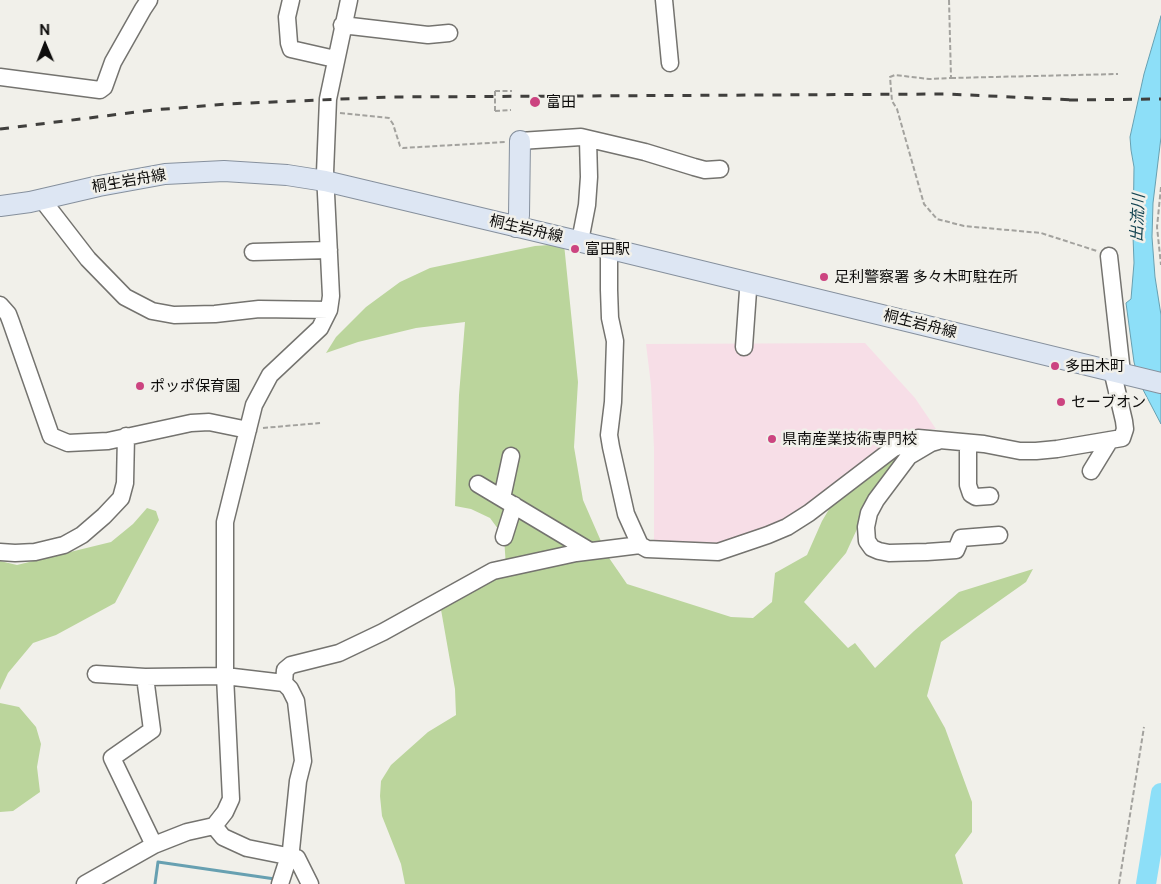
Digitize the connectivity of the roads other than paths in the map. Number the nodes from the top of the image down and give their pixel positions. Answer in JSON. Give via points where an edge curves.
{"nodes":[{"id":1,"x":149,"y":0,"type":"edge"},
{"id":2,"x":291,"y":0,"type":"edge"},
{"id":3,"x":349,"y":0,"type":"edge"},
{"id":4,"x":663,"y":0,"type":"edge"},
{"id":5,"x":342,"y":25,"type":"junction"},
{"id":6,"x":449,"y":33,"type":"dead end"},
{"id":7,"x":336,"y":59,"type":"junction"},
{"id":8,"x":670,"y":64,"type":"dead end"},
{"id":9,"x":0,"y":77,"type":"edge"},
{"id":10,"x":584,"y":139,"type":"junction"},
{"id":11,"x":520,"y":141,"type":"joint"},
{"id":12,"x":720,"y":169,"type":"dead end"},
{"id":13,"x":325,"y":181,"type":"junction"},
{"id":14,"x":44,"y":198,"type":"junction"},
{"id":15,"x":0,"y":206,"type":"edge"},
{"id":16,"x":516,"y":227,"type":"junction"},
{"id":17,"x":580,"y":241,"type":"junction"},
{"id":18,"x":611,"y":249,"type":"junction"},
{"id":19,"x":329,"y":250,"type":"junction"},
{"id":20,"x":253,"y":252,"type":"dead end"},
{"id":21,"x":1109,"y":256,"type":"road end"},
{"id":22,"x":751,"y":284,"type":"junction"},
{"id":23,"x":0,"y":305,"type":"edge"},
{"id":24,"x":329,"y":310,"type":"junction"},
{"id":25,"x":744,"y":347,"type":"dead end"},
{"id":26,"x":1123,"y":373,"type":"junction"},
{"id":27,"x":1161,"y":383,"type":"edge"},
{"id":28,"x":248,"y":430,"type":"junction"},
{"id":29,"x":126,"y":436,"type":"junction"},
{"id":30,"x":943,"y":440,"type":"junction"},
{"id":31,"x":1110,"y":440,"type":"junction"},
{"id":32,"x":968,"y":442,"type":"junction"},
{"id":33,"x":511,"y":456,"type":"dead end"},
{"id":34,"x":1091,"y":471,"type":"dead end"},
{"id":35,"x":478,"y":484,"type":"dead end"},
{"id":36,"x":990,"y":496,"type":"dead end"},
{"id":37,"x":508,"y":502,"type":"junction"},
{"id":38,"x":999,"y":535,"type":"dead end"},
{"id":39,"x":504,"y":537,"type":"dead end"},
{"id":40,"x":640,"y":545,"type":"junction"},
{"id":41,"x":0,"y":552,"type":"edge"},
{"id":42,"x":590,"y":552,"type":"junction"},
{"id":43,"x":96,"y":674,"type":"dead end"},
{"id":44,"x":225,"y":676,"type":"junction"},
{"id":45,"x":145,"y":677,"type":"junction"},
{"id":46,"x":284,"y":684,"type":"junction"},
{"id":47,"x":214,"y":826,"type":"junction"},
{"id":48,"x":154,"y":845,"type":"junction"},
{"id":49,"x":288,"y":856,"type":"junction"},
{"id":50,"x":85,"y":884,"type":"edge"},
{"id":51,"x":280,"y":884,"type":"edge"},
{"id":52,"x":310,"y":884,"type":"edge"}],
"edges":[{"from":1,"to":9,"type":"street","via":[[100,90]]},
{"from":2,"to":7,"type":"street","via":[[287,18],[291,49]]},
{"from":3,"to":5,"type":"street"},
{"from":4,"to":8,"type":"street"},
{"from":5,"to":6,"type":"street","via":[[428,35]]},
{"from":5,"to":7,"type":"street"},
{"from":7,"to":13,"type":"street","via":[[328,99]]},
{"from":10,"to":11,"type":"street"},
{"from":10,"to":12,"type":"street","via":[[700,168]]},
{"from":10,"to":17,"type":"street","via":[[589,177]]},
{"from":11,"to":16,"type":"main road"},
{"from":13,"to":14,"type":"main road","name":"桐生岩舟線","via":[[261,172],[189,172],[143,177]]},
{"from":13,"to":16,"type":"main road","name":"桐生岩舟線"},
{"from":13,"to":19,"type":"street"},
{"from":14,"to":15,"type":"main road","name":"桐生岩舟線"},
{"from":14,"to":24,"type":"street","via":[[88,259],[125,297],[152,311],[174,315],[259,309]]},
{"from":16,"to":17,"type":"main road","name":"桐生岩舟線"},
{"from":17,"to":18,"type":"main road","name":"桐生岩舟線"},
{"from":18,"to":22,"type":"main road","name":"桐生岩舟線"},
{"from":18,"to":40,"type":"street","via":[[610,318],[615,341],[610,441],[626,514]]},
{"from":19,"to":20,"type":"street"},
{"from":19,"to":24,"type":"street"},
{"from":21,"to":26,"type":"street"},
{"from":22,"to":25,"type":"street"},
{"from":22,"to":26,"type":"main road","name":"桐生岩舟線"},
{"from":23,"to":29,"type":"street","via":[[8,314],[51,436],[68,443]]},
{"from":24,"to":28,"type":"street","via":[[320,328],[270,375],[254,405]]},
{"from":26,"to":27,"type":"main road","name":"桐生岩舟線"},
{"from":26,"to":31,"type":"street","via":[[1125,429],[1122,438]]},
{"from":28,"to":29,"type":"street","via":[[209,422]]},
{"from":28,"to":44,"type":"street","via":[[225,522]]},
{"from":29,"to":41,"type":"street","via":[[125,483],[121,498],[104,516],[64,545],[35,552]]},
{"from":30,"to":32,"type":"street"},
{"from":30,"to":38,"type":"street","via":[[909,456],[869,513],[867,541],[872,548],[889,553],[927,552],[956,550],[961,538]]},
{"from":30,"to":40,"type":"street","via":[[918,438],[894,448],[788,527],[718,552],[648,549]]},
{"from":31,"to":32,"type":"street","via":[[1036,451]]},
{"from":31,"to":34,"type":"street"},
{"from":32,"to":36,"type":"street","via":[[971,494]]},
{"from":33,"to":37,"type":"street"},
{"from":35,"to":37,"type":"street"},
{"from":37,"to":39,"type":"street"},
{"from":37,"to":42,"type":"street"},
{"from":40,"to":42,"type":"street"},
{"from":42,"to":46,"type":"street","via":[[493,571],[348,649],[291,665],[285,670]]},
{"from":43,"to":45,"type":"street"},
{"from":44,"to":45,"type":"street"},
{"from":44,"to":46,"type":"street"},
{"from":44,"to":47,"type":"street","via":[[231,799],[226,812]]},
{"from":45,"to":48,"type":"street","via":[[152,730],[112,758]]},
{"from":46,"to":49,"type":"street","via":[[296,701],[303,761]]},
{"from":47,"to":48,"type":"street"},
{"from":47,"to":49,"type":"street","via":[[223,837],[247,848]]},
{"from":48,"to":50,"type":"street"},
{"from":49,"to":51,"type":"street"},
{"from":49,"to":52,"type":"street","via":[[297,858]]}]}
